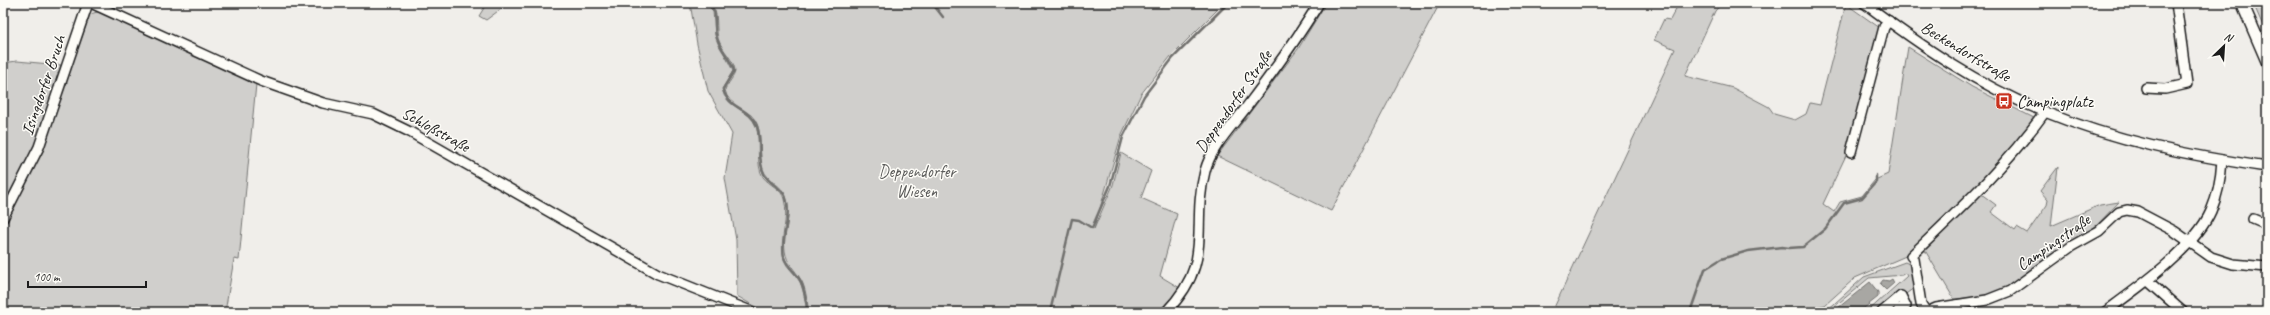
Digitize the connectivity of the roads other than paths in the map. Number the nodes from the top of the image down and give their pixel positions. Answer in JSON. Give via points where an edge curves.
{"nodes":[{"id":1,"x":89,"y":3,"type":"edge"},
{"id":2,"x":1319,"y":3,"type":"edge"},
{"id":3,"x":1864,"y":3,"type":"edge"},
{"id":4,"x":2176,"y":3,"type":"edge"},
{"id":5,"x":2242,"y":3,"type":"edge"},
{"id":6,"x":1889,"y":21,"type":"junction"},
{"id":7,"x":2267,"y":61,"type":"edge"},
{"id":8,"x":2146,"y":88,"type":"dead end"},
{"id":9,"x":2045,"y":112,"type":"junction"},
{"id":10,"x":1851,"y":152,"type":"dead end"},
{"id":11,"x":2222,"y":160,"type":"junction"},
{"id":12,"x":2267,"y":167,"type":"edge"},
{"id":13,"x":3,"y":218,"type":"edge"},
{"id":14,"x":2253,"y":219,"type":"dead end"},
{"id":15,"x":2267,"y":225,"type":"edge"},
{"id":16,"x":2188,"y":242,"type":"junction"},
{"id":17,"x":2267,"y":267,"type":"edge"},
{"id":18,"x":2148,"y":281,"type":"junction"},
{"id":19,"x":753,"y":312,"type":"edge"},
{"id":20,"x":1166,"y":312,"type":"edge"},
{"id":21,"x":1882,"y":312,"type":"edge"},
{"id":22,"x":1898,"y":312,"type":"edge"},
{"id":23,"x":1926,"y":312,"type":"edge"},
{"id":24,"x":2105,"y":312,"type":"edge"},
{"id":25,"x":2183,"y":312,"type":"edge"}],
"edges":[{"from":1,"to":13,"type":"street","name":"Isingdorfer Bruch","via":[[39,147]]},
{"from":1,"to":19,"type":"street","name":"Schloßstraße","via":[[260,81],[323,103],[373,114],[410,132],[658,274]]},
{"from":2,"to":20,"type":"street","name":"Deppendorfer Straße","via":[[1295,42],[1220,143],[1209,162],[1200,194],[1200,247],[1196,266],[1179,299]]},
{"from":3,"to":6,"type":"street","name":"Beckendorfstraße"},
{"from":4,"to":8,"type":"street","via":[[2187,84],[2165,89]]},
{"from":5,"to":7,"type":"main road"},
{"from":6,"to":9,"type":"street","name":"Beckendorfstraße","via":[[1962,70]]},
{"from":6,"to":10,"type":"street","via":[[1884,28]]},
{"from":9,"to":11,"type":"street","name":"Beckendorfstraße","via":[[2134,142]]},
{"from":9,"to":23,"type":"street","name":"Campingstraße","via":[[1979,191],[1911,256],[1914,260],[1921,304]]},
{"from":11,"to":12,"type":"street","name":"Beckendorfstraße"},
{"from":11,"to":16,"type":"street","via":[[2217,195],[2210,212],[2202,227]]},
{"from":14,"to":15,"type":"street"},
{"from":16,"to":17,"type":"street","name":"Campingstraße","via":[[2211,257],[2233,264]]},
{"from":16,"to":18,"type":"street"},
{"from":16,"to":23,"type":"street","name":"Campingstraße","via":[[2174,231],[2138,212],[2122,211],[2099,231],[2072,246],[2010,291],[1987,300]]},
{"from":18,"to":24,"type":"street"},
{"from":18,"to":25,"type":"street"},
{"from":21,"to":22,"type":"street","via":[[1901,296],[1906,306]]}]}
